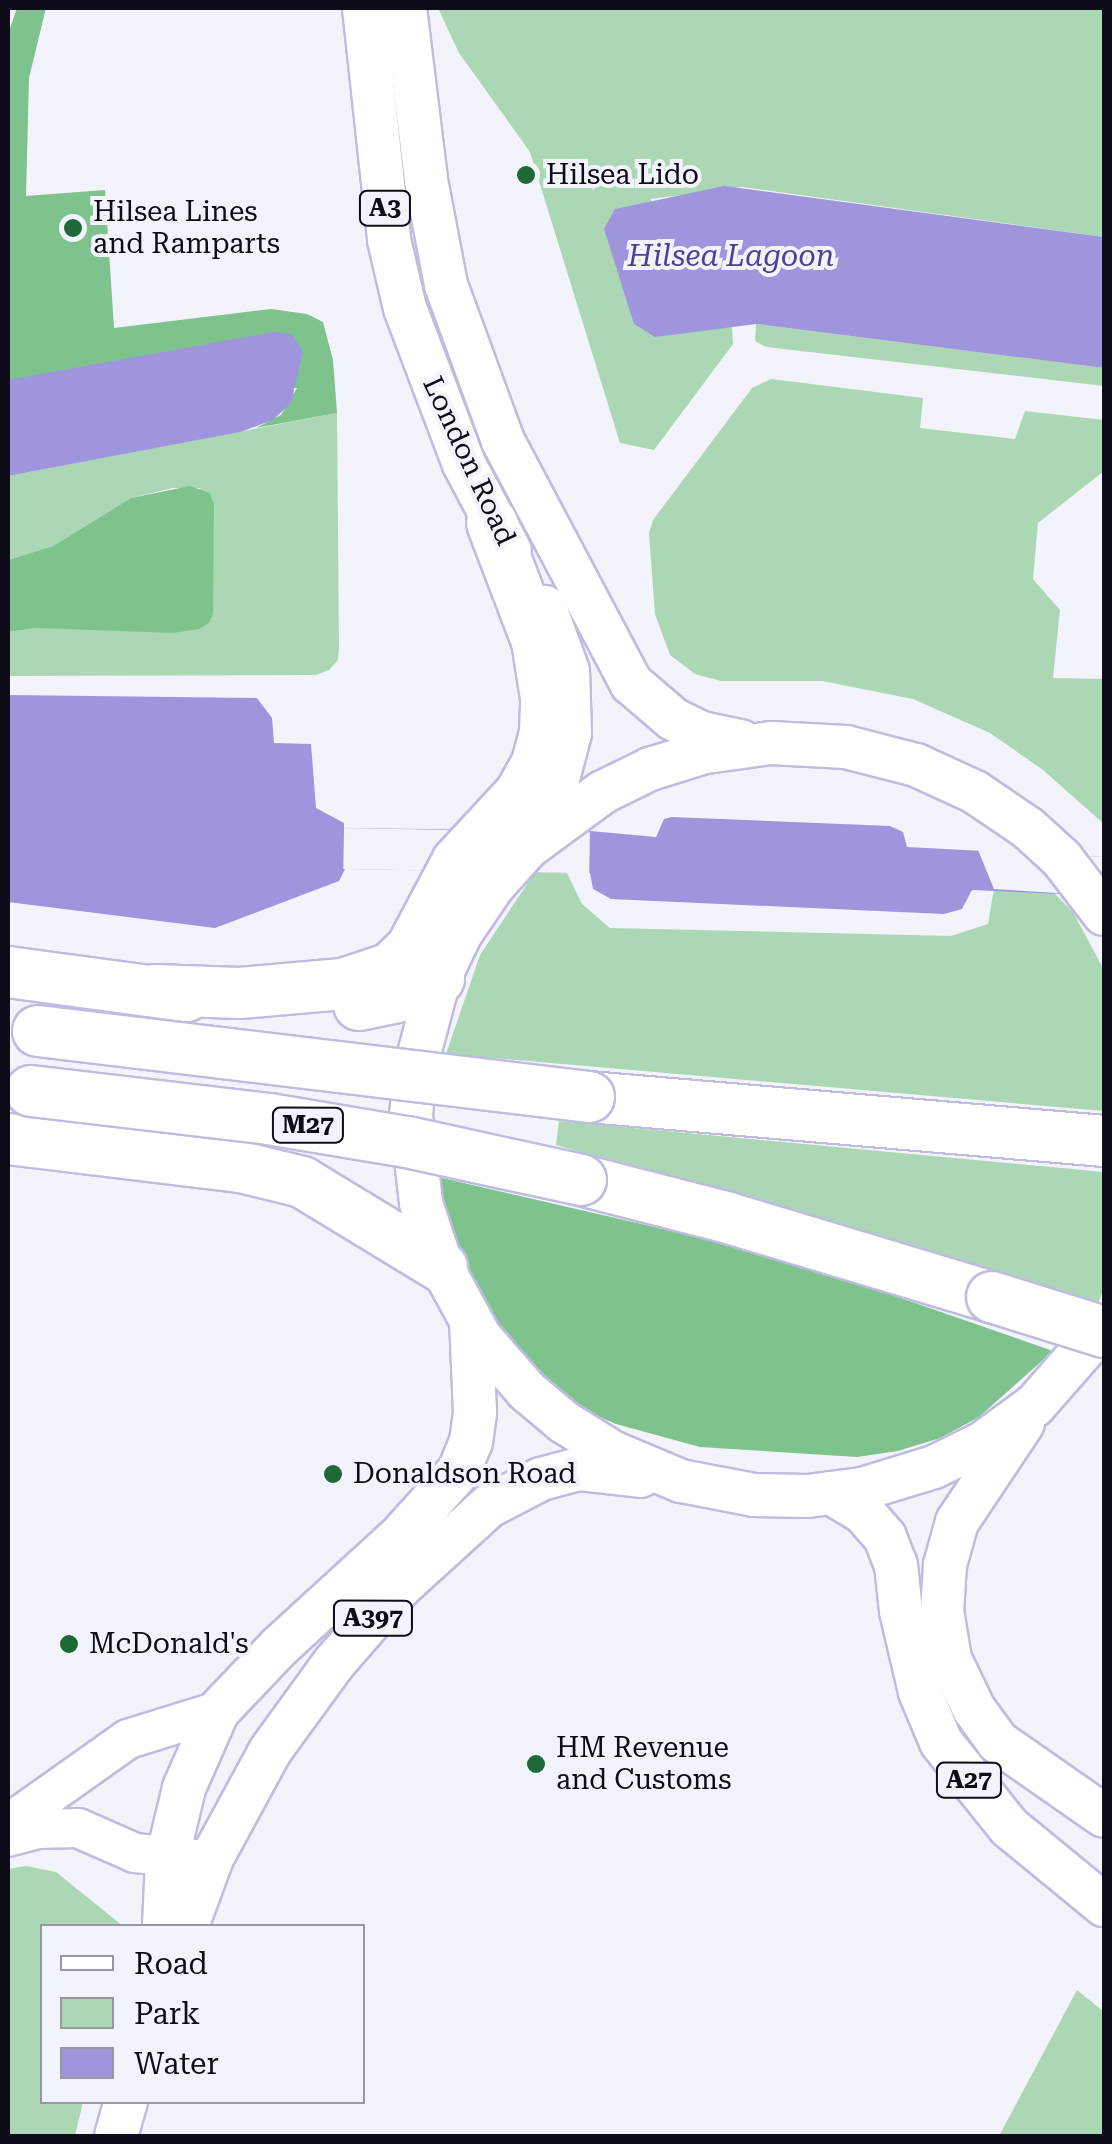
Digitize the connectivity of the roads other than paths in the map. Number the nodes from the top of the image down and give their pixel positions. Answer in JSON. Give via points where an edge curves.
{"nodes":[{"id":1,"x":364,"y":8,"type":"edge"},
{"id":2,"x":405,"y":8,"type":"edge"},
{"id":3,"x":492,"y":523,"type":"joint"},
{"id":4,"x":771,"y":744,"type":"junction"},
{"id":5,"x":537,"y":812,"type":"junction"},
{"id":6,"x":1104,"y":914,"type":"edge"},
{"id":7,"x":8,"y":972,"type":"edge"},
{"id":8,"x":438,"y":979,"type":"junction"},
{"id":9,"x":154,"y":990,"type":"junction"},
{"id":10,"x":23,"y":1029,"type":"edge"},
{"id":11,"x":19,"y":1089,"type":"edge"},
{"id":12,"x":8,"y":1139,"type":"edge"},
{"id":13,"x":1104,"y":1141,"type":"edge"},
{"id":14,"x":442,"y":1268,"type":"junction"},
{"id":15,"x":471,"y":1322,"type":"junction"},
{"id":16,"x":1104,"y":1329,"type":"edge"},
{"id":17,"x":1035,"y":1406,"type":"junction"},
{"id":18,"x":681,"y":1481,"type":"junction"},
{"id":19,"x":831,"y":1493,"type":"junction"},
{"id":20,"x":922,"y":1611,"type":"junction"},
{"id":21,"x":218,"y":1711,"type":"junction"},
{"id":22,"x":1104,"y":1816,"type":"edge"},
{"id":23,"x":8,"y":1824,"type":"edge"},
{"id":24,"x":8,"y":1837,"type":"edge"},
{"id":25,"x":212,"y":1858,"type":"junction"},
{"id":26,"x":167,"y":1859,"type":"junction"},
{"id":27,"x":1104,"y":1904,"type":"edge"},
{"id":28,"x":164,"y":1924,"type":"edge"},
{"id":29,"x":188,"y":1924,"type":"edge"},
{"id":30,"x":125,"y":2104,"type":"edge"},
{"id":31,"x":116,"y":2136,"type":"edge"}],
"edges":[{"from":1,"to":3,"type":"main road","name":"London Road","number":"A3","via":[[389,240],[404,308]]},
{"from":2,"to":4,"type":"main road","name":"London Road","number":"A3","via":[[446,285],[504,440],[631,683],[648,702],[702,732]]},
{"from":3,"to":5,"type":"highway","via":[[530,619],[546,698]]},
{"from":4,"to":5,"type":"main road","via":[[704,752]]},
{"from":4,"to":6,"type":"main road","via":[[846,747],[916,765],[975,792],[1062,859]]},
{"from":5,"to":8,"type":"main road"},
{"from":5,"to":9,"type":"highway","via":[[470,846],[439,889],[411,949],[391,968],[361,981],[275,992]]},
{"from":7,"to":9,"type":"highway"},
{"from":8,"to":9,"type":"highway","via":[[363,1005],[309,1010],[241,1007]]},
{"from":8,"to":14,"type":"main road","via":[[414,1069],[411,1116],[421,1203]]},
{"from":10,"to":13,"type":"highway","number":"M27","bridge":true,"via":[[589,1097]]},
{"from":11,"to":16,"type":"highway","number":"M27","bridge":true,"via":[[269,1119],[582,1180]]},
{"from":12,"to":14,"type":"highway","via":[[241,1167],[302,1182]]},
{"from":14,"to":15,"type":"main road"},
{"from":15,"to":18,"type":"main road","via":[[527,1391],[564,1422],[612,1452]]},
{"from":15,"to":21,"type":"main road","number":"A397","via":[[475,1412],[458,1470],[400,1536]]},
{"from":16,"to":17,"type":"main road"},
{"from":17,"to":19,"type":"main road","via":[[934,1467]]},
{"from":17,"to":20,"type":"main road","number":"A27","via":[[957,1522]]},
{"from":18,"to":19,"type":"main road","via":[[754,1495]]},
{"from":18,"to":25,"type":"main road","number":"A397","via":[[578,1469],[490,1506],[401,1586],[334,1663],[270,1751]]},
{"from":19,"to":20,"type":"main road","number":"A27","via":[[886,1538]]},
{"from":20,"to":22,"type":"main road","number":"A27","via":[[998,1742]]},
{"from":20,"to":27,"type":"main road","number":"A27","via":[[920,1692],[941,1742],[1008,1828]]},
{"from":21,"to":23,"type":"street","via":[[128,1739]]},
{"from":21,"to":26,"type":"main road","number":"A397","via":[[184,1788]]},
{"from":24,"to":26,"type":"street","via":[[37,1828],[78,1828]]},
{"from":25,"to":26,"type":"street"},
{"from":25,"to":29,"type":"main road","number":"A397"},
{"from":26,"to":28,"type":"main road","number":"A397"},
{"from":30,"to":31,"type":"main road"}]}
